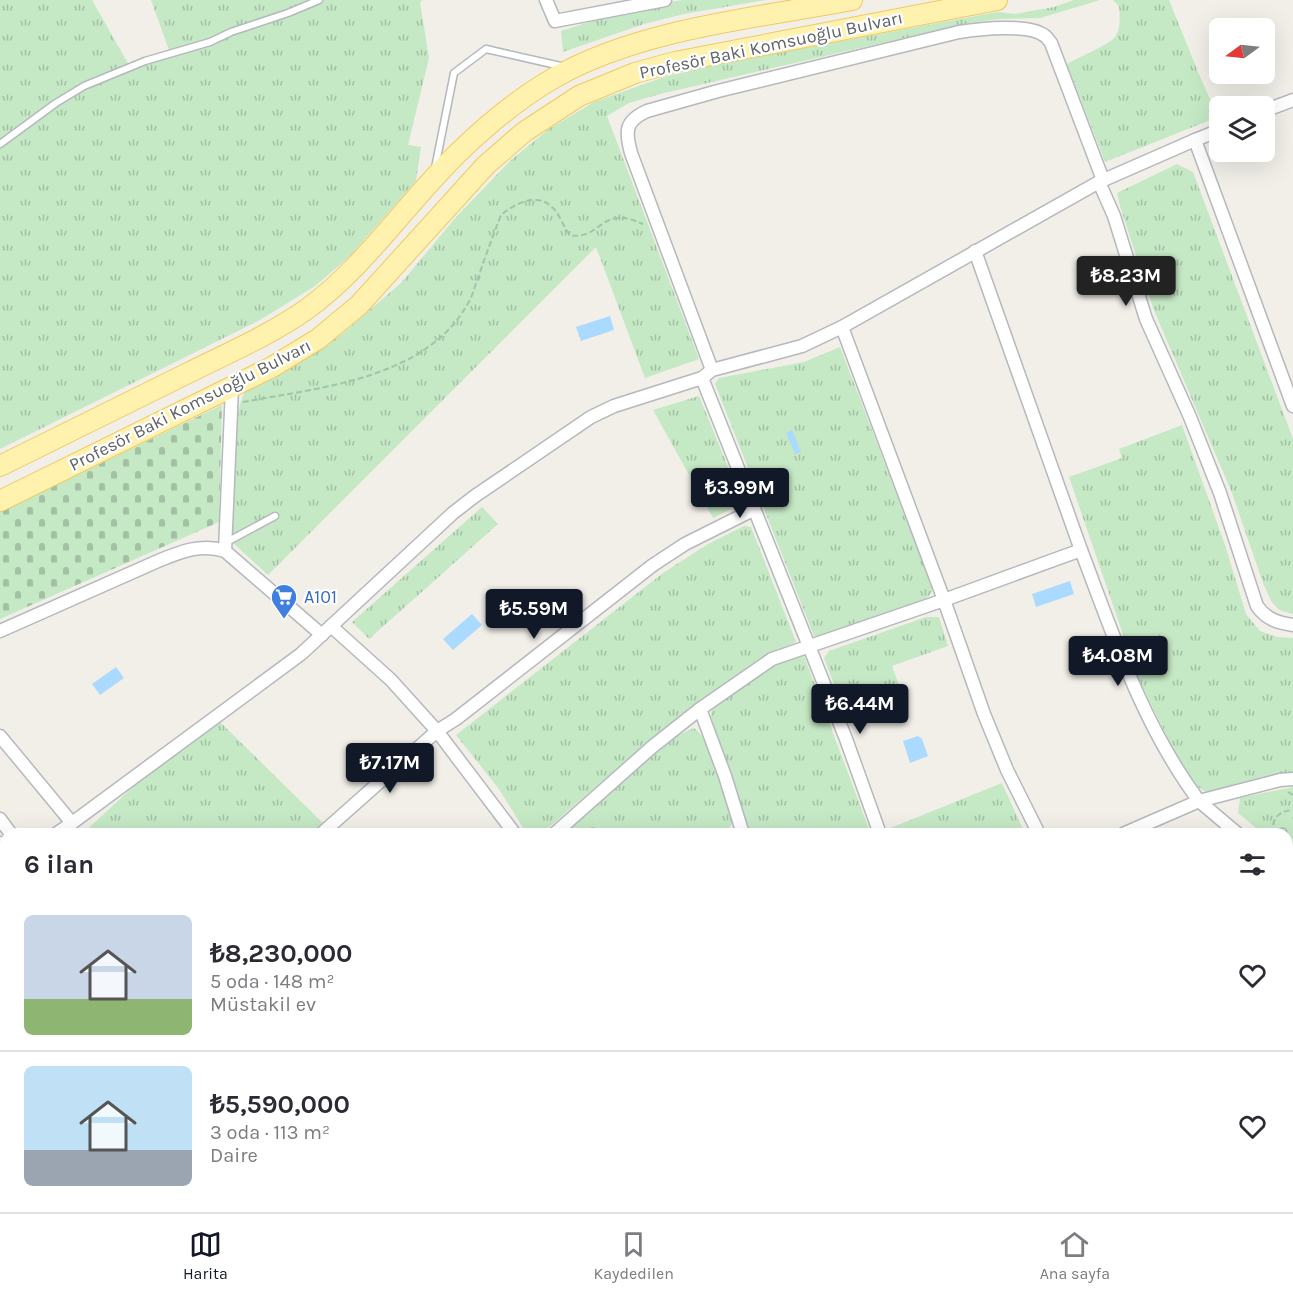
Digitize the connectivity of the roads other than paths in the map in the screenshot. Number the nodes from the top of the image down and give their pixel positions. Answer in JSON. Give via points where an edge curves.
{"nodes":[{"id":1,"x":319,"y":0,"type":"edge"},
{"id":2,"x":546,"y":0,"type":"edge"},
{"id":3,"x":665,"y":0,"type":"edge"},
{"id":4,"x":852,"y":0,"type":"edge"},
{"id":5,"x":997,"y":0,"type":"edge"},
{"id":6,"x":571,"y":69,"type":"junction"},
{"id":7,"x":1292,"y":104,"type":"edge"},
{"id":8,"x":1275,"y":108,"type":"edge"},
{"id":9,"x":1209,"y":134,"type":"edge"},
{"id":10,"x":1195,"y":140,"type":"junction"},
{"id":11,"x":0,"y":144,"type":"edge"},
{"id":12,"x":433,"y":180,"type":"junction"},
{"id":13,"x":1101,"y":181,"type":"junction"},
{"id":14,"x":975,"y":251,"type":"junction"},
{"id":15,"x":842,"y":327,"type":"junction"},
{"id":16,"x":707,"y":374,"type":"junction"},
{"id":17,"x":231,"y":395,"type":"junction"},
{"id":18,"x":1293,"y":406,"type":"edge"},
{"id":19,"x":0,"y":466,"type":"edge"},
{"id":20,"x":0,"y":501,"type":"edge"},
{"id":21,"x":753,"y":510,"type":"junction"},
{"id":22,"x":275,"y":516,"type":"dead end"},
{"id":23,"x":225,"y":547,"type":"junction"},
{"id":24,"x":1081,"y":550,"type":"junction"},
{"id":25,"x":944,"y":600,"type":"junction"},
{"id":26,"x":1293,"y":625,"type":"edge"},
{"id":27,"x":0,"y":631,"type":"edge"},
{"id":28,"x":326,"y":631,"type":"junction"},
{"id":29,"x":809,"y":647,"type":"junction"},
{"id":30,"x":700,"y":709,"type":"junction"},
{"id":31,"x":437,"y":731,"type":"junction"},
{"id":32,"x":0,"y":736,"type":"edge"},
{"id":33,"x":1293,"y":779,"type":"edge"},
{"id":34,"x":1199,"y":801,"type":"junction"},
{"id":35,"x":72,"y":823,"type":"junction"},
{"id":36,"x":65,"y":828,"type":"edge"},
{"id":37,"x":328,"y":828,"type":"edge"},
{"id":38,"x":510,"y":828,"type":"edge"},
{"id":39,"x":561,"y":828,"type":"edge"},
{"id":40,"x":740,"y":828,"type":"edge"},
{"id":41,"x":878,"y":828,"type":"edge"},
{"id":42,"x":1036,"y":828,"type":"edge"},
{"id":43,"x":1137,"y":828,"type":"edge"},
{"id":44,"x":1231,"y":828,"type":"edge"}],
"edges":[{"from":1,"to":11,"type":"lane","via":[[84,86]]},
{"from":2,"to":3,"type":"street","via":[[555,21]]},
{"from":4,"to":6,"type":"main road","name":"Profesör Baki Komsuoğlu Bulvarı","via":[[660,37]]},
{"from":5,"to":17,"type":"main road","name":"Profesör Baki Komsuoğlu Bulvarı","via":[[675,62],[634,73],[579,96],[524,132],[486,165],[341,322]]},
{"from":6,"to":12,"type":"main road","name":"Profesör Baki Komsuoğlu Bulvarı","via":[[501,114]]},
{"from":6,"to":12,"type":"lane","via":[[486,50],[454,73]]},
{"from":7,"to":8,"type":"street"},
{"from":9,"to":10,"type":"street"},
{"from":10,"to":13,"type":"street"},
{"from":10,"to":18,"type":"street"},
{"from":12,"to":19,"type":"main road","name":"Profesör Baki Komsuoğlu Bulvarı","via":[[344,278],[304,311]]},
{"from":13,"to":14,"type":"street"},
{"from":13,"to":16,"type":"street","via":[[1051,43],[1045,35],[1034,31],[959,32],[647,111],[627,129],[628,141]]},
{"from":13,"to":26,"type":"street","via":[[1146,319],[1220,493],[1257,606],[1270,620]]},
{"from":14,"to":15,"type":"street"},
{"from":14,"to":24,"type":"street"},
{"from":15,"to":16,"type":"street","via":[[801,346]]},
{"from":15,"to":25,"type":"street"},
{"from":16,"to":21,"type":"street"},
{"from":16,"to":28,"type":"street","via":[[614,406],[580,423],[453,513]]},
{"from":17,"to":20,"type":"main road","name":"Profesör Baki Komsuoğlu Bulvarı"},
{"from":17,"to":23,"type":"street"},
{"from":21,"to":29,"type":"street"},
{"from":21,"to":31,"type":"street","via":[[685,544],[653,566]]},
{"from":22,"to":23,"type":"lane"},
{"from":23,"to":27,"type":"street","via":[[179,553]]},
{"from":23,"to":28,"type":"street"},
{"from":24,"to":25,"type":"street"},
{"from":24,"to":34,"type":"street","via":[[1136,692],[1164,750]]},
{"from":25,"to":29,"type":"street"},
{"from":25,"to":42,"type":"street","via":[[984,714]]},
{"from":28,"to":31,"type":"street","via":[[364,654]]},
{"from":28,"to":35,"type":"street","via":[[277,673]]},
{"from":29,"to":30,"type":"street","via":[[772,659]]},
{"from":29,"to":41,"type":"street"},
{"from":30,"to":39,"type":"street"},
{"from":30,"to":40,"type":"street"},
{"from":31,"to":37,"type":"street"},
{"from":31,"to":38,"type":"street"},
{"from":32,"to":35,"type":"street"},
{"from":33,"to":34,"type":"street"},
{"from":34,"to":43,"type":"street"},
{"from":34,"to":44,"type":"street"},
{"from":35,"to":36,"type":"street"}]}
